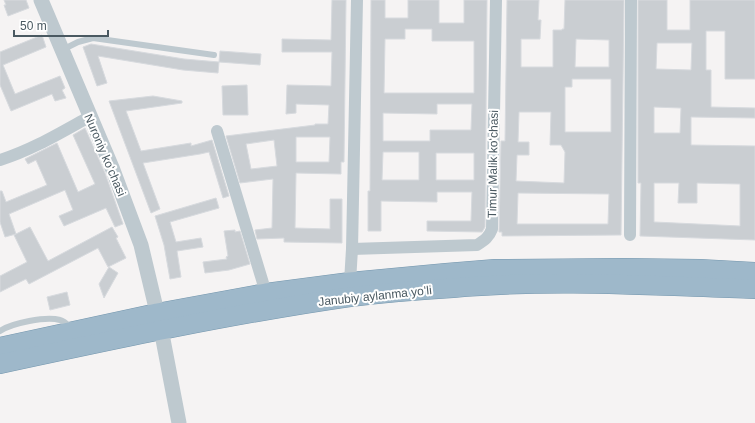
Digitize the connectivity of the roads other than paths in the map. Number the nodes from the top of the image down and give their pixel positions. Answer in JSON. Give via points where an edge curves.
{"nodes":[{"id":1,"x":41,"y":0,"type":"edge"},
{"id":2,"x":357,"y":0,"type":"edge"},
{"id":3,"x":496,"y":0,"type":"edge"},
{"id":4,"x":632,"y":0,"type":"edge"},
{"id":5,"x":62,"y":50,"type":"junction"},
{"id":6,"x":214,"y":55,"type":"dead end"},
{"id":7,"x":89,"y":117,"type":"junction"},
{"id":8,"x":217,"y":132,"type":"dead end"},
{"id":9,"x":0,"y":160,"type":"edge"},
{"id":10,"x":630,"y":235,"type":"dead end"},
{"id":11,"x":352,"y":249,"type":"junction"},
{"id":12,"x":755,"y":272,"type":"edge"},
{"id":13,"x":350,"y":282,"type":"junction"},
{"id":14,"x":755,"y":289,"type":"edge"},
{"id":15,"x":266,"y":294,"type":"junction"},
{"id":16,"x":159,"y":321,"type":"junction"},
{"id":17,"x":0,"y":331,"type":"edge"},
{"id":18,"x":74,"y":331,"type":"junction"},
{"id":19,"x":0,"y":347,"type":"edge"},
{"id":20,"x":0,"y":364,"type":"edge"},
{"id":21,"x":179,"y":423,"type":"edge"}],
"edges":[{"from":1,"to":5,"type":"street","name":"Nuroniy koʻchasi"},
{"from":2,"to":11,"type":"street"},
{"from":3,"to":11,"type":"street","name":"Timur Malik koʻchasi","via":[[490,235],[477,245]]},
{"from":4,"to":10,"type":"street"},
{"from":5,"to":6,"type":"lane","via":[[93,38]]},
{"from":5,"to":7,"type":"street","name":"Nuroniy koʻchasi"},
{"from":7,"to":9,"type":"street","via":[[38,144]]},
{"from":7,"to":16,"type":"street","name":"Nuroniy koʻchasi","via":[[113,170],[141,245]]},
{"from":8,"to":15,"type":"street"},
{"from":11,"to":13,"type":"street"},
{"from":12,"to":13,"type":"highway","name":"Janubiy aylanma yoʻli","via":[[624,268],[495,269]]},
{"from":13,"to":15,"type":"highway","name":"Janubiy aylanma yoʻli"},
{"from":14,"to":16,"type":"highway","name":"Janubiy aylanma yoʻli","via":[[550,283],[454,287]]},
{"from":15,"to":16,"type":"highway","name":"Janubiy aylanma yoʻli"},
{"from":16,"to":18,"type":"highway","name":"Janubiy aylanma yoʻli"},
{"from":16,"to":20,"type":"highway","name":"Janubiy aylanma yoʻli"},
{"from":16,"to":21,"type":"street","name":"Nuroniy koʻchasi"},
{"from":17,"to":18,"type":"lane","via":[[10,326],[53,319],[61,320]]},
{"from":18,"to":19,"type":"highway","name":"Janubiy aylanma yoʻli"}]}
